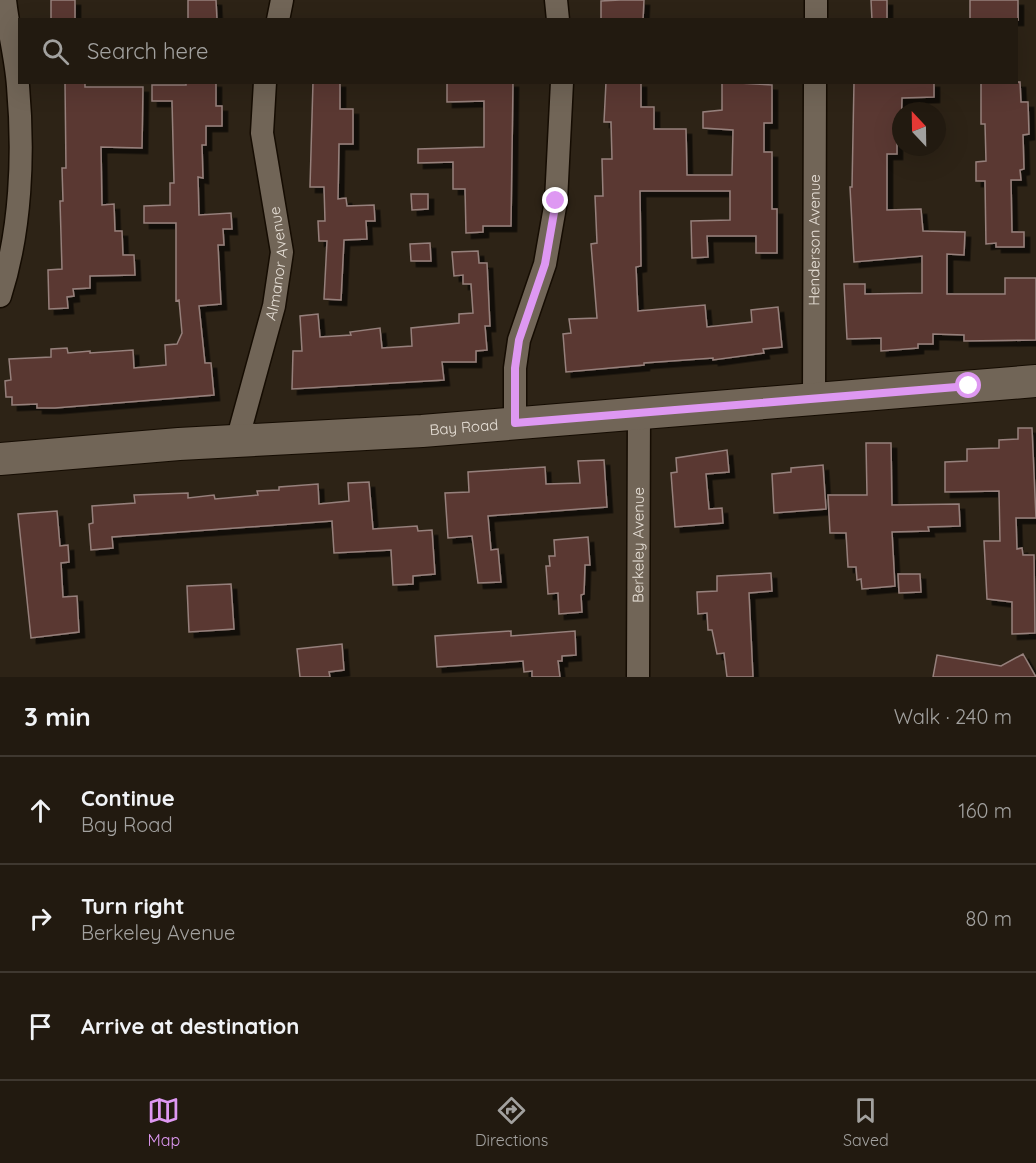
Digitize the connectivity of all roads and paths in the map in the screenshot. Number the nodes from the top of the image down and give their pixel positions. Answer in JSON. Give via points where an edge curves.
{"nodes":[{"id":1,"x":5,"y":0,"type":"edge"},
{"id":2,"x":282,"y":0,"type":"edge"},
{"id":3,"x":556,"y":0,"type":"edge"},
{"id":4,"x":816,"y":0,"type":"edge"},
{"id":5,"x":278,"y":18,"type":"edge"},
{"id":6,"x":558,"y":18,"type":"edge"},
{"id":7,"x":816,"y":18,"type":"edge"},
{"id":8,"x":18,"y":83,"type":"edge"},
{"id":9,"x":18,"y":84,"type":"edge"},
{"id":10,"x":265,"y":84,"type":"edge"},
{"id":11,"x":562,"y":84,"type":"edge"},
{"id":12,"x":815,"y":84,"type":"edge"},
{"id":13,"x":0,"y":296,"type":"edge"},
{"id":14,"x":1036,"y":381,"type":"edge"},
{"id":15,"x":814,"y":398,"type":"junction"},
{"id":16,"x":639,"y":412,"type":"junction"},
{"id":17,"x":515,"y":423,"type":"junction"},
{"id":18,"x":237,"y":441,"type":"junction"},
{"id":19,"x":0,"y":459,"type":"edge"},
{"id":20,"x":638,"y":677,"type":"edge"}],
"edges":[{"from":1,"to":8,"type":"street"},
{"from":2,"to":5,"type":"street"},
{"from":3,"to":6,"type":"street"},
{"from":4,"to":7,"type":"street"},
{"from":9,"to":13,"type":"street","via":[[21,146],[7,273]]},
{"from":10,"to":18,"type":"street","name":"Almanor Avenue","via":[[262,133],[282,252],[274,306]]},
{"from":11,"to":17,"type":"street","via":[[556,201],[545,264],[519,340]]},
{"from":12,"to":15,"type":"street","name":"Henderson Avenue"},
{"from":14,"to":15,"type":"street","name":"Bay Road"},
{"from":15,"to":16,"type":"street","name":"Bay Road"},
{"from":16,"to":17,"type":"street","name":"Bay Road"},
{"from":16,"to":20,"type":"street","name":"Berkeley Avenue"},
{"from":17,"to":18,"type":"street","name":"Bay Road"},
{"from":18,"to":19,"type":"street","name":"Bay Road"}]}
